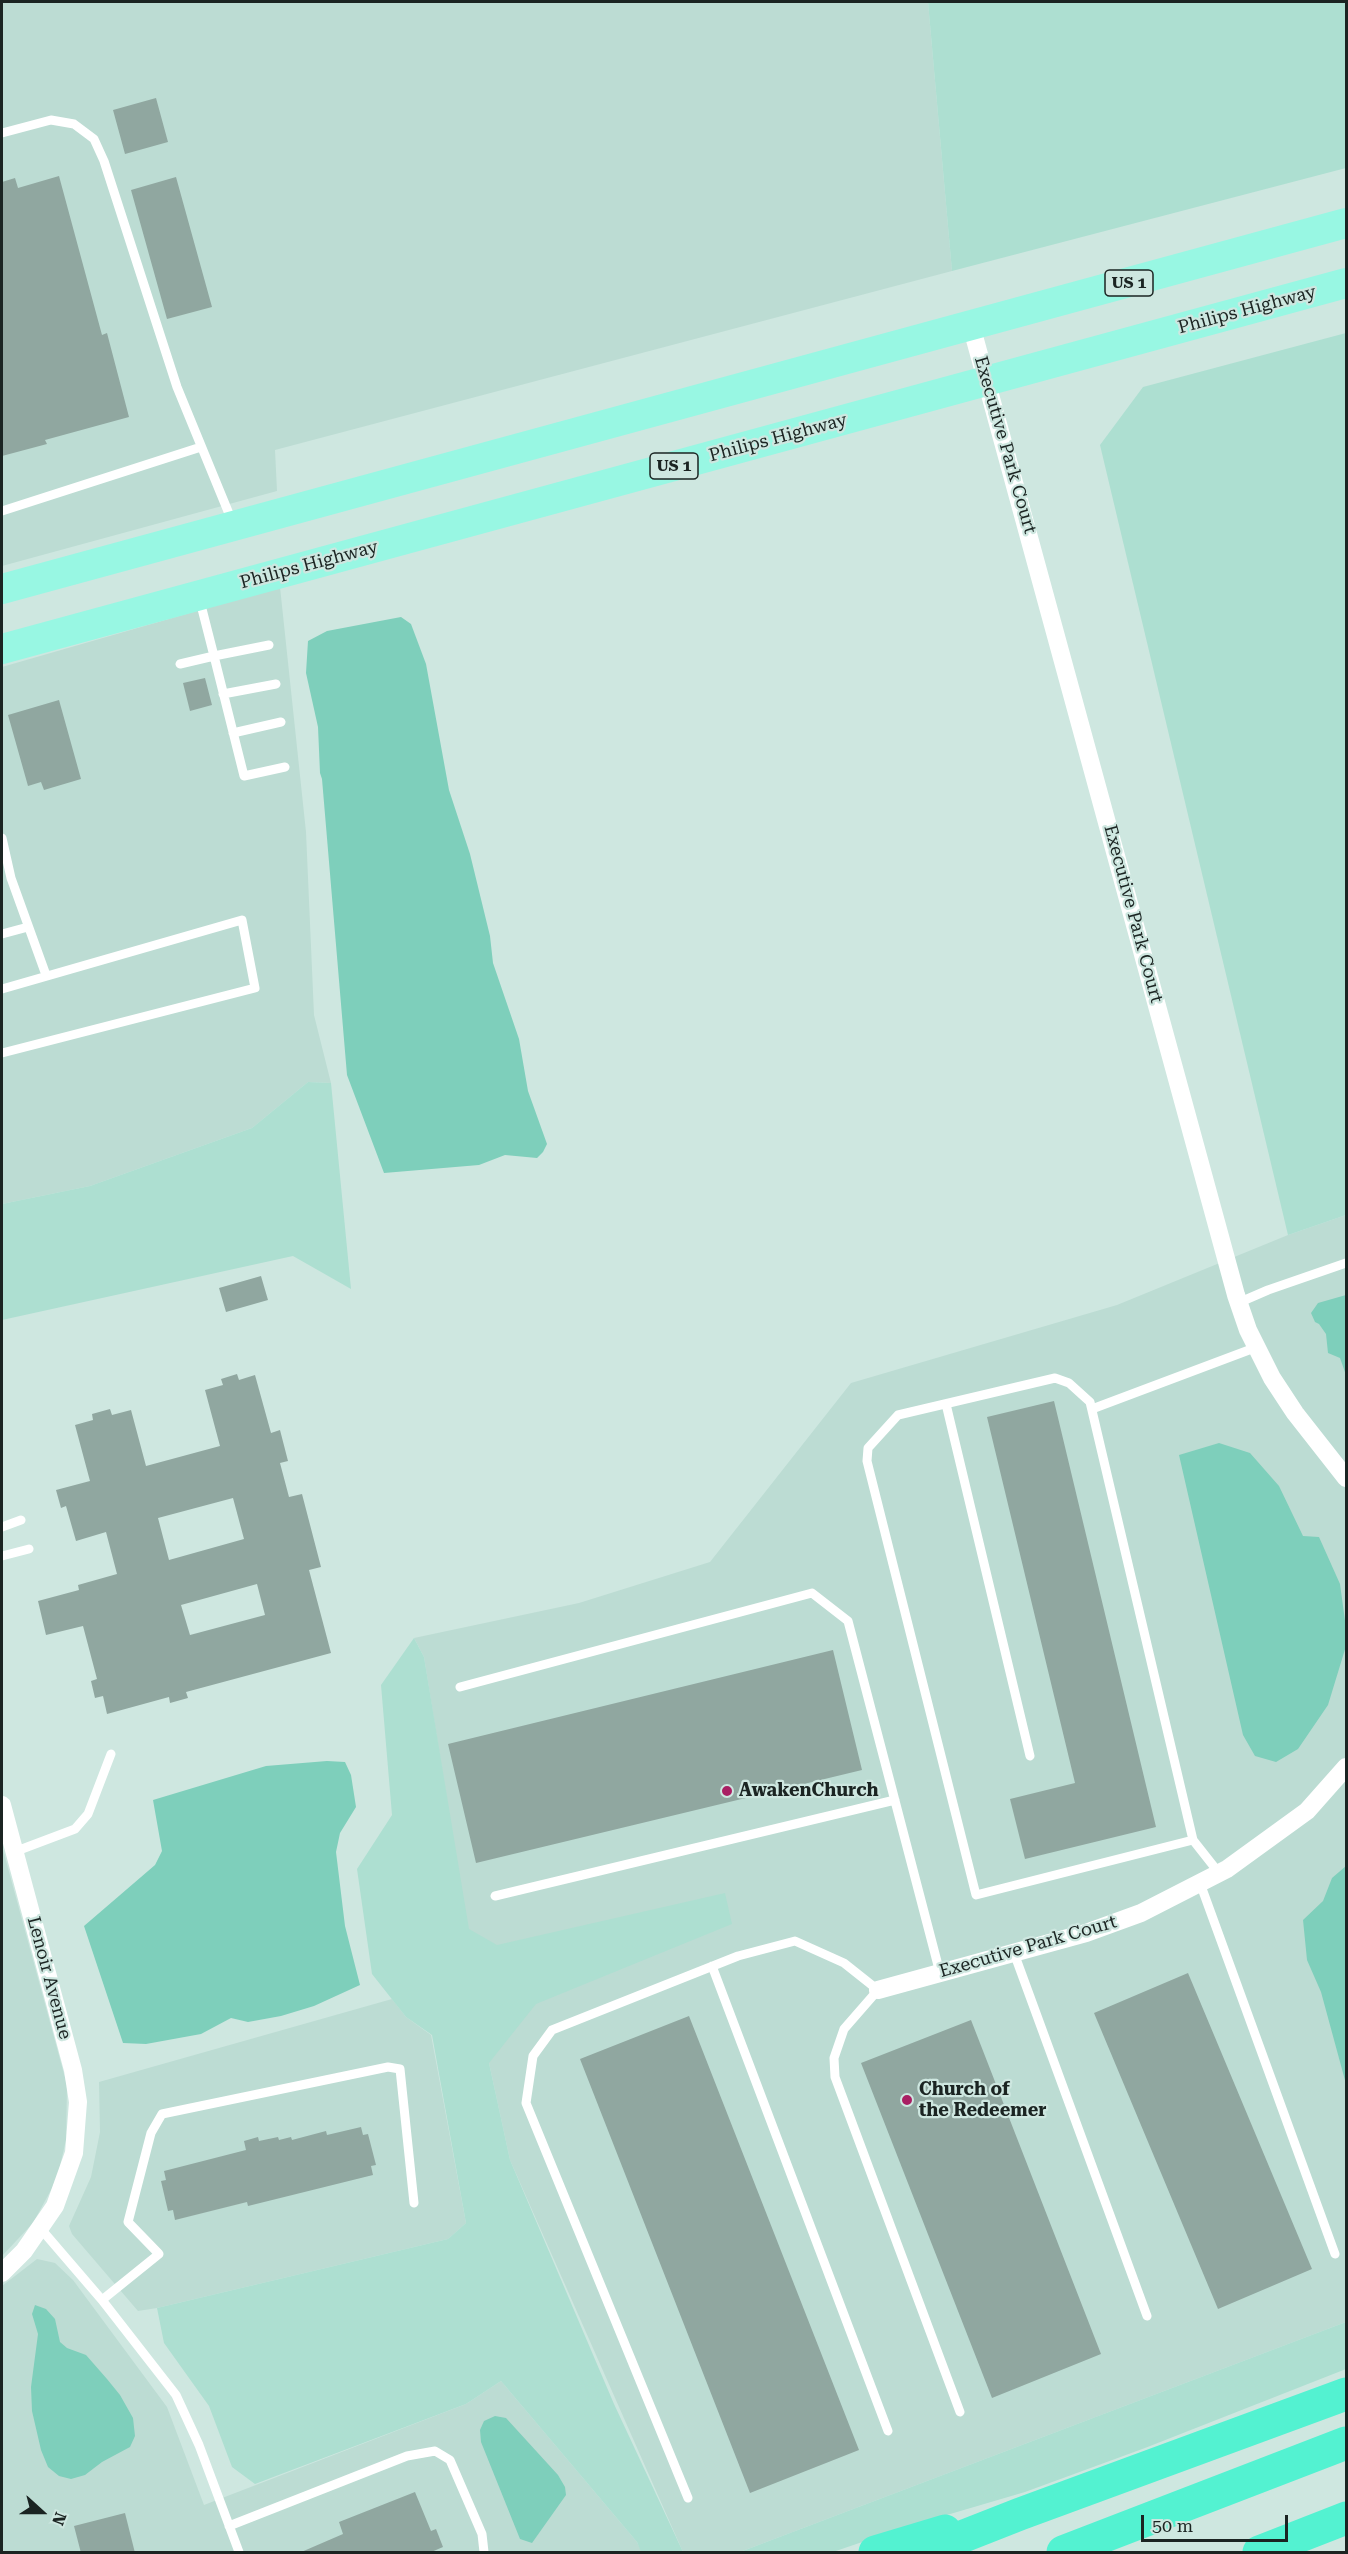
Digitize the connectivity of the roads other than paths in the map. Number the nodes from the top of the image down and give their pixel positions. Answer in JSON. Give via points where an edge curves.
{"nodes":[{"id":1,"x":2,"y":133,"type":"edge"},
{"id":2,"x":1347,"y":224,"type":"edge"},
{"id":3,"x":1347,"y":283,"type":"edge"},
{"id":4,"x":971,"y":325,"type":"junction"},
{"id":5,"x":988,"y":381,"type":"junction"},
{"id":6,"x":201,"y":447,"type":"junction"},
{"id":7,"x":2,"y":511,"type":"edge"},
{"id":8,"x":234,"y":526,"type":"junction"},
{"id":9,"x":2,"y":589,"type":"edge"},
{"id":10,"x":199,"y":595,"type":"junction"},
{"id":11,"x":4,"y":641,"type":"edge"},
{"id":12,"x":269,"y":645,"type":"dead end"},
{"id":13,"x":214,"y":656,"type":"junction"},
{"id":14,"x":180,"y":664,"type":"dead end"},
{"id":15,"x":276,"y":684,"type":"dead end"},
{"id":16,"x":223,"y":694,"type":"junction"},
{"id":17,"x":280,"y":722,"type":"dead end"},
{"id":18,"x":232,"y":733,"type":"junction"},
{"id":19,"x":285,"y":767,"type":"dead end"},
{"id":20,"x":2,"y":838,"type":"edge"},
{"id":21,"x":28,"y":927,"type":"junction"},
{"id":22,"x":2,"y":934,"type":"edge"},
{"id":23,"x":46,"y":975,"type":"junction"},
{"id":24,"x":2,"y":989,"type":"edge"},
{"id":25,"x":2,"y":1053,"type":"edge"},
{"id":26,"x":1347,"y":1263,"type":"edge"},
{"id":27,"x":1238,"y":1303,"type":"junction"},
{"id":28,"x":1257,"y":1347,"type":"junction"},
{"id":29,"x":946,"y":1404,"type":"junction"},
{"id":30,"x":1092,"y":1409,"type":"junction"},
{"id":31,"x":1347,"y":1478,"type":"edge"},
{"id":32,"x":21,"y":1520,"type":"dead end"},
{"id":33,"x":2,"y":1527,"type":"edge"},
{"id":34,"x":29,"y":1549,"type":"dead end"},
{"id":35,"x":2,"y":1556,"type":"edge"},
{"id":36,"x":459,"y":1687,"type":"dead end"},
{"id":37,"x":111,"y":1754,"type":"dead end"},
{"id":38,"x":1030,"y":1756,"type":"dead end"},
{"id":39,"x":1347,"y":1767,"type":"edge"},
{"id":40,"x":895,"y":1800,"type":"junction"},
{"id":41,"x":2,"y":1805,"type":"edge"},
{"id":42,"x":1193,"y":1840,"type":"junction"},
{"id":43,"x":14,"y":1852,"type":"junction"},
{"id":44,"x":1219,"y":1873,"type":"junction"},
{"id":45,"x":1200,"y":1883,"type":"junction"},
{"id":46,"x":495,"y":1896,"type":"dead end"},
{"id":47,"x":1014,"y":1953,"type":"junction"},
{"id":48,"x":712,"y":1966,"type":"junction"},
{"id":49,"x":940,"y":1973,"type":"junction"},
{"id":50,"x":878,"y":1990,"type":"junction"},
{"id":51,"x":414,"y":2203,"type":"dead end"},
{"id":52,"x":41,"y":2229,"type":"junction"},
{"id":53,"x":1335,"y":2254,"type":"dead end"},
{"id":54,"x":2,"y":2272,"type":"edge"},
{"id":55,"x":102,"y":2300,"type":"junction"},
{"id":56,"x":1147,"y":2316,"type":"dead end"},
{"id":57,"x":1347,"y":2394,"type":"edge"},
{"id":58,"x":960,"y":2412,"type":"dead end"},
{"id":59,"x":888,"y":2431,"type":"dead end"},
{"id":60,"x":1347,"y":2443,"type":"edge"},
{"id":61,"x":688,"y":2498,"type":"dead end"},
{"id":62,"x":1020,"y":2514,"type":"junction"},
{"id":63,"x":1347,"y":2518,"type":"edge"},
{"id":64,"x":229,"y":2526,"type":"junction"},
{"id":65,"x":239,"y":2553,"type":"edge"},
{"id":66,"x":484,"y":2553,"type":"edge"},
{"id":67,"x":875,"y":2553,"type":"edge"},
{"id":68,"x":922,"y":2553,"type":"edge"},
{"id":69,"x":1064,"y":2553,"type":"edge"},
{"id":70,"x":1258,"y":2553,"type":"edge"}],
"edges":[{"from":1,"to":6,"type":"lane","via":[[51,120],[74,124],[94,139]]},
{"from":2,"to":4,"type":"main road","number":"US 1"},
{"from":3,"to":5,"type":"main road","name":"Philips Highway","number":"US 1"},
{"from":4,"to":5,"type":"street","name":"Executive Park Court"},
{"from":4,"to":8,"type":"main road","number":"US 1"},
{"from":5,"to":10,"type":"main road","name":"Philips Highway","number":"US 1"},
{"from":5,"to":27,"type":"street","name":"Executive Park Court"},
{"from":6,"to":7,"type":"lane"},
{"from":6,"to":8,"type":"lane"},
{"from":8,"to":9,"type":"main road","number":"US 1"},
{"from":10,"to":11,"type":"main road","name":"Philips Highway","number":"US 1"},
{"from":10,"to":13,"type":"lane"},
{"from":12,"to":13,"type":"lane"},
{"from":13,"to":14,"type":"lane"},
{"from":13,"to":16,"type":"lane"},
{"from":15,"to":16,"type":"lane"},
{"from":16,"to":18,"type":"lane"},
{"from":17,"to":18,"type":"lane"},
{"from":18,"to":19,"type":"lane","via":[[244,776]]},
{"from":20,"to":21,"type":"lane"},
{"from":21,"to":22,"type":"lane"},
{"from":21,"to":23,"type":"lane"},
{"from":23,"to":24,"type":"lane"},
{"from":23,"to":25,"type":"lane","via":[[242,920],[255,988]]},
{"from":26,"to":27,"type":"lane"},
{"from":27,"to":28,"type":"street","name":"Executive Park Court"},
{"from":28,"to":30,"type":"lane"},
{"from":28,"to":31,"type":"street","name":"Executive Park Court","via":[[1295,1413]]},
{"from":29,"to":30,"type":"lane","via":[[1055,1378],[1069,1383],[1090,1402]]},
{"from":29,"to":38,"type":"lane"},
{"from":29,"to":42,"type":"lane","via":[[898,1416],[868,1448],[867,1461],[976,1895]]},
{"from":30,"to":42,"type":"lane"},
{"from":32,"to":33,"type":"lane"},
{"from":34,"to":35,"type":"lane"},
{"from":36,"to":40,"type":"lane","via":[[812,1593],[848,1621]]},
{"from":37,"to":43,"type":"lane","via":[[88,1814],[75,1829]]},
{"from":39,"to":44,"type":"street","name":"Executive Park Court","via":[[1307,1811]]},
{"from":40,"to":46,"type":"lane"},
{"from":40,"to":49,"type":"lane"},
{"from":41,"to":43,"type":"street","name":"Lenoir Avenue"},
{"from":42,"to":44,"type":"lane"},
{"from":43,"to":52,"type":"street","name":"Lenoir Avenue","via":[[74,2070],[78,2102],[74,2153],[55,2206]]},
{"from":44,"to":45,"type":"street","name":"Executive Park Court"},
{"from":45,"to":47,"type":"street","name":"Executive Park Court","via":[[1141,1913]]},
{"from":45,"to":53,"type":"lane"},
{"from":47,"to":49,"type":"street","name":"Executive Park Court"},
{"from":47,"to":56,"type":"lane"},
{"from":48,"to":50,"type":"lane","via":[[795,1941],[844,1963]]},
{"from":48,"to":59,"type":"lane"},
{"from":48,"to":61,"type":"lane","via":[[552,2030],[533,2056],[526,2103]]},
{"from":49,"to":50,"type":"street","name":"Executive Park Court"},
{"from":50,"to":58,"type":"lane","via":[[844,2029],[834,2058],[835,2077]]},
{"from":51,"to":55,"type":"lane","via":[[400,2069],[388,2067],[162,2114],[151,2133],[128,2222],[159,2254]]},
{"from":52,"to":54,"type":"street","name":"Lenoir Avenue"},
{"from":52,"to":55,"type":"lane"},
{"from":55,"to":64,"type":"lane","via":[[176,2395]]},
{"from":57,"to":62,"type":"highway"},
{"from":60,"to":69,"type":"highway"},
{"from":62,"to":67,"type":"highway","via":[[927,2535]]},
{"from":62,"to":68,"type":"highway"},
{"from":63,"to":70,"type":"highway"},
{"from":64,"to":65,"type":"lane"},
{"from":64,"to":66,"type":"lane","via":[[407,2456],[435,2451],[450,2460],[482,2534]]}]}
